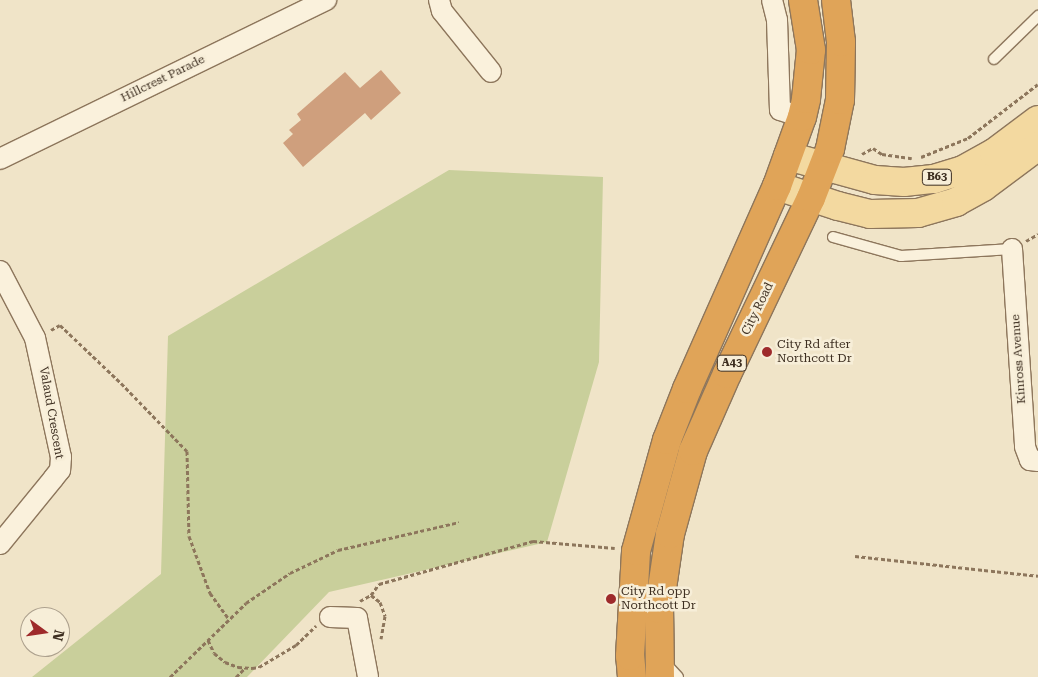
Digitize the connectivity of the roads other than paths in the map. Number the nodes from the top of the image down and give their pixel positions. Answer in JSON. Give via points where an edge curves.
{"nodes":[{"id":1,"x":326,"y":0,"type":"edge"},
{"id":2,"x":439,"y":0,"type":"edge"},
{"id":3,"x":772,"y":0,"type":"edge"},
{"id":4,"x":803,"y":0,"type":"edge"},
{"id":5,"x":836,"y":0,"type":"edge"},
{"id":6,"x":1038,"y":16,"type":"edge"},
{"id":7,"x":994,"y":59,"type":"dead end"},
{"id":8,"x":491,"y":72,"type":"dead end"},
{"id":9,"x":802,"y":117,"type":"junction"},
{"id":10,"x":1038,"y":120,"type":"edge"},
{"id":11,"x":1038,"y":146,"type":"edge"},
{"id":12,"x":788,"y":156,"type":"junction"},
{"id":13,"x":0,"y":159,"type":"edge"},
{"id":14,"x":823,"y":166,"type":"junction"},
{"id":15,"x":777,"y":186,"type":"junction"},
{"id":16,"x":811,"y":198,"type":"junction"},
{"id":17,"x":833,"y":237,"type":"dead end"},
{"id":18,"x":1012,"y":249,"type":"joint"},
{"id":19,"x":0,"y":271,"type":"edge"},
{"id":20,"x":1038,"y":461,"type":"edge"},
{"id":21,"x":0,"y":544,"type":"edge"},
{"id":22,"x":330,"y":617,"type":"road end"},
{"id":23,"x":659,"y":667,"type":"edge"},
{"id":24,"x":368,"y":677,"type":"edge"},
{"id":25,"x":632,"y":677,"type":"edge"},
{"id":26,"x":678,"y":677,"type":"edge"}],
"edges":[{"from":1,"to":13,"type":"street","name":"Hillcrest Parade"},
{"from":2,"to":8,"type":"street","via":[[442,11]]},
{"from":3,"to":9,"type":"street","via":[[777,20],[780,110]]},
{"from":4,"to":9,"type":"highway","number":"A43","via":[[811,50]]},
{"from":5,"to":14,"type":"highway","name":"City Road","number":"A43","via":[[841,42],[840,100],[837,122]]},
{"from":6,"to":7,"type":"lane"},
{"from":9,"to":12,"type":"highway","number":"A43"},
{"from":10,"to":14,"type":"main road","number":"B63","via":[[994,153],[963,170],[934,178],[904,182],[875,180]]},
{"from":11,"to":16,"type":"main road","via":[[983,187],[956,202],[918,213],[870,214]]},
{"from":12,"to":14,"type":"main road","number":"B63"},
{"from":12,"to":15,"type":"highway","number":"A43"},
{"from":14,"to":16,"type":"highway","name":"City Road","number":"A43"},
{"from":15,"to":16,"type":"main road"},
{"from":15,"to":25,"type":"highway","number":"A43","via":[[667,440],[636,550],[630,656]]},
{"from":16,"to":23,"type":"highway","name":"City Road","number":"A43","via":[[693,451],[670,534],[659,609]]},
{"from":17,"to":18,"type":"lane","via":[[901,256]]},
{"from":18,"to":20,"type":"street","name":"Kinross Avenue","via":[[1025,447],[1030,460]]},
{"from":19,"to":21,"type":"street","name":"Valaud Crescent","via":[[35,338],[61,457],[60,470]]},
{"from":22,"to":24,"type":"street","via":[[357,618]]},
{"from":23,"to":26,"type":"lane"}]}
